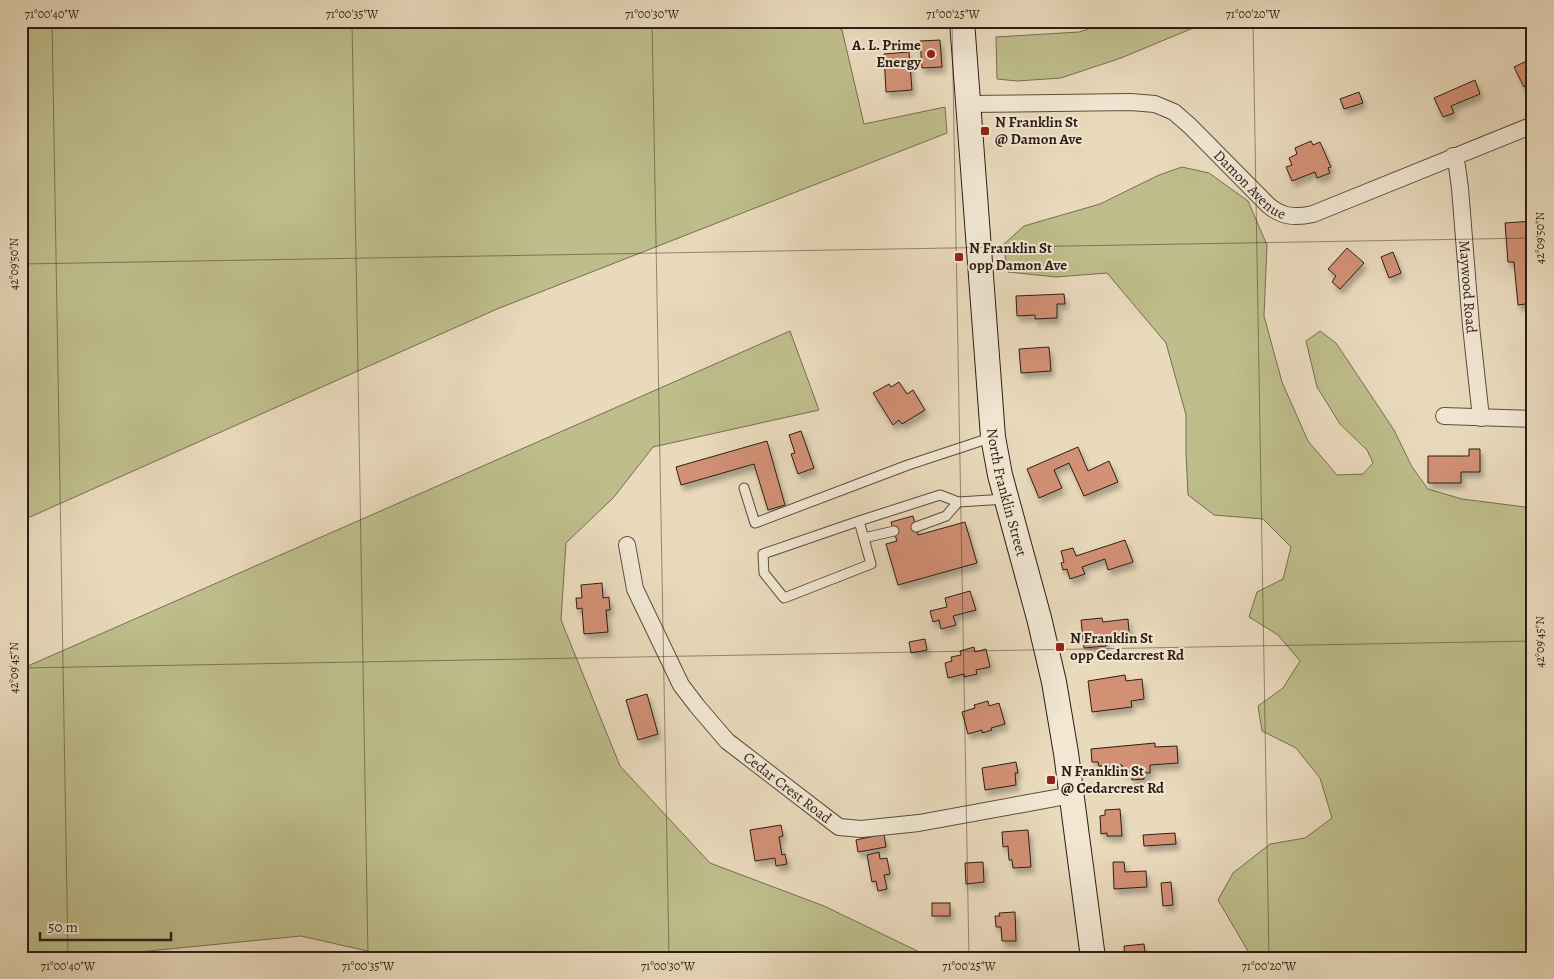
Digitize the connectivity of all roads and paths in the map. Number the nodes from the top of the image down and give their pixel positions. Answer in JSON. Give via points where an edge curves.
{"nodes":[{"id":1,"x":962,"y":21,"type":"edge"},
{"id":2,"x":969,"y":104,"type":"junction"},
{"id":3,"x":1533,"y":125,"type":"edge"},
{"id":4,"x":1453,"y":156,"type":"junction"},
{"id":5,"x":1444,"y":416,"type":"dead end"},
{"id":6,"x":1481,"y":418,"type":"junction"},
{"id":7,"x":1533,"y":419,"type":"edge"},
{"id":8,"x":993,"y":437,"type":"junction"},
{"id":9,"x":744,"y":488,"type":"dead end"},
{"id":10,"x":1006,"y":499,"type":"junction"},
{"id":11,"x":958,"y":502,"type":"junction"},
{"id":12,"x":859,"y":521,"type":"junction"},
{"id":13,"x":916,"y":527,"type":"dead end"},
{"id":14,"x":894,"y":532,"type":"dead end"},
{"id":15,"x":864,"y":538,"type":"junction"},
{"id":16,"x":627,"y":545,"type":"dead end"},
{"id":17,"x":1072,"y":795,"type":"junction"},
{"id":18,"x":1093,"y":958,"type":"edge"}],
"edges":[{"from":1,"to":2,"type":"main road","name":"North Franklin Street"},
{"from":2,"to":4,"type":"street","name":"Damon Avenue","via":[[1131,102],[1165,107],[1190,126],[1268,205],[1282,215],[1313,214]]},
{"from":2,"to":8,"type":"main road","name":"North Franklin Street"},
{"from":3,"to":4,"type":"street","name":"Damon Avenue"},
{"from":4,"to":6,"type":"street","name":"Maywood Road","via":[[1460,182]]},
{"from":5,"to":6,"type":"street"},
{"from":6,"to":7,"type":"street"},
{"from":8,"to":9,"type":"lane","via":[[908,465],[755,523]]},
{"from":8,"to":10,"type":"main road","name":"North Franklin Street"},
{"from":10,"to":11,"type":"lane"},
{"from":10,"to":17,"type":"main road","name":"North Franklin Street","via":[[1052,674]]},
{"from":11,"to":12,"type":"lane","via":[[940,495]]},
{"from":11,"to":13,"type":"lane","via":[[946,516]]},
{"from":12,"to":15,"type":"lane"},
{"from":12,"to":15,"type":"lane","via":[[763,554],[764,573],[784,598],[871,564]]},
{"from":14,"to":15,"type":"lane"},
{"from":16,"to":17,"type":"street","name":"Cedar Crest Road","via":[[635,589],[681,685],[727,741],[839,827],[861,829],[919,823]]},
{"from":17,"to":18,"type":"main road","name":"North Franklin Street"}]}
